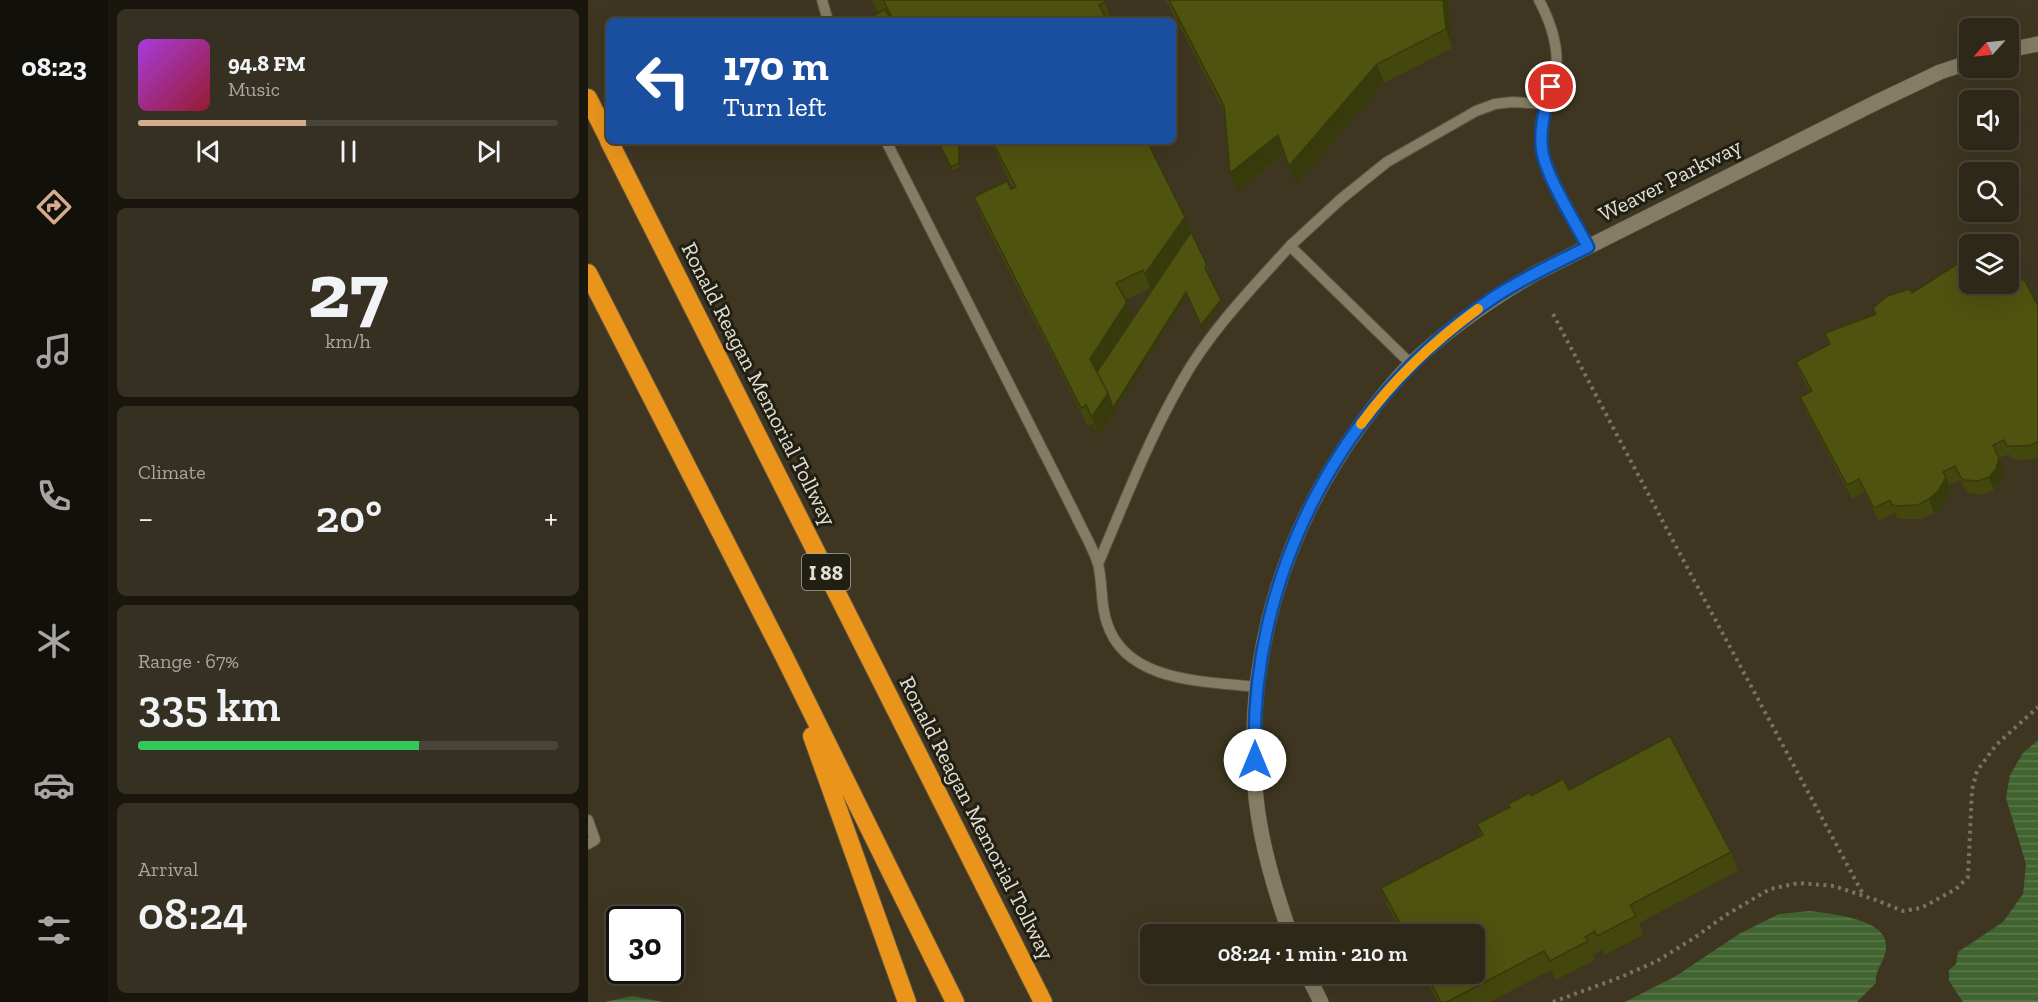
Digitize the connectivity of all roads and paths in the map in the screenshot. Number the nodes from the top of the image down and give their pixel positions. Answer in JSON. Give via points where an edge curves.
{"nodes":[{"id":1,"x":822,"y":0,"type":"edge"},
{"id":2,"x":1539,"y":0,"type":"edge"},
{"id":3,"x":827,"y":18,"type":"edge"},
{"id":4,"x":2038,"y":44,"type":"edge"},
{"id":5,"x":2019,"y":48,"type":"edge"},
{"id":6,"x":1959,"y":66,"type":"edge"},
{"id":7,"x":588,"y":98,"type":"edge"},
{"id":8,"x":1547,"y":104,"type":"junction"},
{"id":9,"x":606,"y":135,"type":"edge"},
{"id":10,"x":611,"y":144,"type":"edge"},
{"id":11,"x":888,"y":144,"type":"edge"},
{"id":12,"x":1290,"y":246,"type":"junction"},
{"id":13,"x":1588,"y":247,"type":"junction"},
{"id":14,"x":588,"y":273,"type":"edge"},
{"id":15,"x":1553,"y":314,"type":"dead end"},
{"id":16,"x":1411,"y":364,"type":"junction"},
{"id":17,"x":1098,"y":564,"type":"junction"},
{"id":18,"x":785,"y":658,"type":"junction"},
{"id":19,"x":1257,"y":687,"type":"junction"},
{"id":20,"x":2038,"y":706,"type":"edge"},
{"id":21,"x":588,"y":820,"type":"edge"},
{"id":22,"x":588,"y":844,"type":"edge"},
{"id":23,"x":1864,"y":896,"type":"junction"},
{"id":24,"x":1287,"y":924,"type":"edge"},
{"id":25,"x":1312,"y":984,"type":"edge"},
{"id":26,"x":907,"y":1002,"type":"edge"},
{"id":27,"x":955,"y":1002,"type":"edge"},
{"id":28,"x":1043,"y":1002,"type":"edge"},
{"id":29,"x":1321,"y":1002,"type":"edge"},
{"id":30,"x":1553,"y":1002,"type":"edge"}],
"edges":[{"from":1,"to":3,"type":"lane"},
{"from":2,"to":8,"type":"lane","via":[[1555,46],[1556,70]]},
{"from":4,"to":5,"type":"street"},
{"from":6,"to":13,"type":"street","name":"Weaver Parkway","via":[[1875,103]]},
{"from":7,"to":9,"type":"highway","name":"Ronald Reagan Memorial Tollway","number":"I 88"},
{"from":8,"to":12,"type":"lane","via":[[1512,102],[1476,111],[1387,162]]},
{"from":8,"to":13,"type":"lane","via":[[1543,116],[1543,154]]},
{"from":10,"to":28,"type":"highway","name":"Ronald Reagan Memorial Tollway","number":"I 88"},
{"from":11,"to":17,"type":"lane"},
{"from":12,"to":16,"type":"lane"},
{"from":12,"to":17,"type":"lane","via":[[1242,299],[1182,380]]},
{"from":13,"to":16,"type":"street","name":"Weaver Parkway","via":[[1496,296]]},
{"from":14,"to":18,"type":"highway"},
{"from":15,"to":23,"type":"path"},
{"from":16,"to":19,"type":"street","name":"Weaver Parkway","via":[[1377,402],[1308,507],[1275,597]]},
{"from":17,"to":19,"type":"lane","via":[[1107,625],[1120,648],[1134,662],[1175,676]]},
{"from":18,"to":26,"type":"highway"},
{"from":18,"to":27,"type":"highway"},
{"from":19,"to":24,"type":"street","name":"Weaver Parkway","via":[[1256,799],[1265,852]]},
{"from":20,"to":23,"type":"path","via":[[1996,745],[1977,771],[1972,790],[1968,877],[1956,889],[1922,908],[1903,911]]},
{"from":21,"to":22,"type":"lane","via":[[596,840]]},
{"from":23,"to":30,"type":"path","via":[[1833,886],[1799,883],[1770,889],[1657,961]]},
{"from":25,"to":29,"type":"street"}]}
